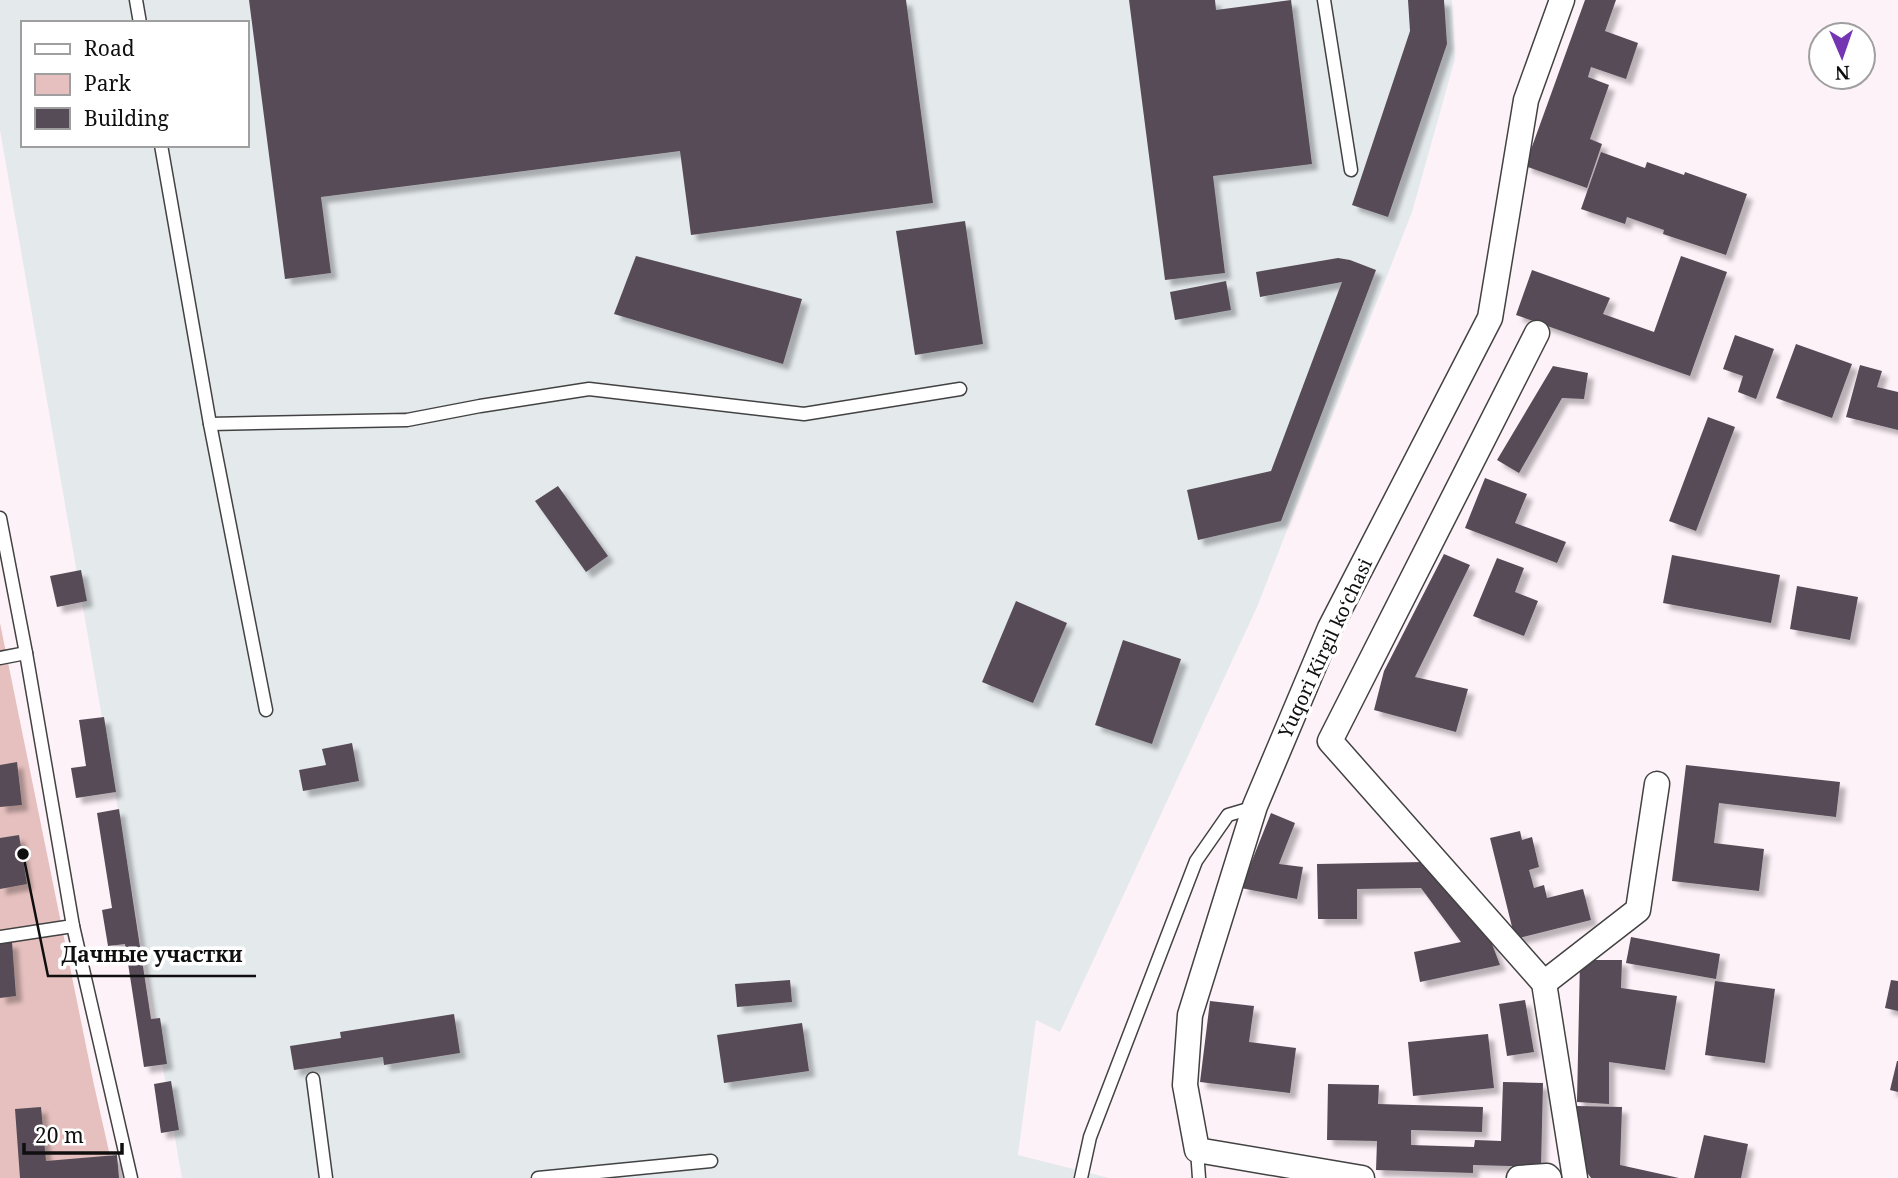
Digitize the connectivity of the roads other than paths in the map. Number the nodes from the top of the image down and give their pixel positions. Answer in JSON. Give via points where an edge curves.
{"nodes":[{"id":1,"x":136,"y":0,"type":"edge"},
{"id":2,"x":1324,"y":0,"type":"edge"},
{"id":3,"x":1562,"y":0,"type":"edge"},
{"id":4,"x":139,"y":21,"type":"edge"},
{"id":5,"x":161,"y":147,"type":"edge"},
{"id":6,"x":1351,"y":170,"type":"dead end"},
{"id":7,"x":1536,"y":333,"type":"dead end"},
{"id":8,"x":960,"y":389,"type":"dead end"},
{"id":9,"x":209,"y":424,"type":"junction"},
{"id":10,"x":0,"y":518,"type":"edge"},
{"id":11,"x":26,"y":653,"type":"junction"},
{"id":12,"x":0,"y":657,"type":"edge"},
{"id":13,"x":266,"y":710,"type":"dead end"},
{"id":14,"x":1657,"y":784,"type":"dead end"},
{"id":15,"x":1255,"y":806,"type":"junction"},
{"id":16,"x":73,"y":926,"type":"junction"},
{"id":17,"x":0,"y":937,"type":"edge"},
{"id":18,"x":1544,"y":983,"type":"junction"},
{"id":19,"x":313,"y":1079,"type":"dead end"},
{"id":20,"x":1196,"y":1150,"type":"junction"},
{"id":21,"x":711,"y":1161,"type":"dead end"},
{"id":22,"x":131,"y":1178,"type":"edge"},
{"id":23,"x":326,"y":1178,"type":"edge"},
{"id":24,"x":538,"y":1178,"type":"edge"},
{"id":25,"x":1081,"y":1178,"type":"edge"},
{"id":26,"x":1199,"y":1178,"type":"edge"},
{"id":27,"x":1362,"y":1178,"type":"edge"},
{"id":28,"x":1519,"y":1178,"type":"edge"},
{"id":29,"x":1549,"y":1178,"type":"edge"},
{"id":30,"x":1575,"y":1178,"type":"edge"}],
"edges":[{"from":1,"to":4,"type":"lane"},
{"from":2,"to":6,"type":"lane"},
{"from":3,"to":15,"type":"street","name":"Yuqori Kirgil koʻchasi","via":[[1526,100],[1490,318],[1330,628]]},
{"from":5,"to":9,"type":"lane"},
{"from":7,"to":18,"type":"street","via":[[1330,741]]},
{"from":8,"to":9,"type":"lane","via":[[804,414],[589,389],[407,420]]},
{"from":9,"to":13,"type":"lane"},
{"from":10,"to":11,"type":"lane"},
{"from":11,"to":12,"type":"lane"},
{"from":11,"to":16,"type":"lane"},
{"from":14,"to":18,"type":"street","via":[[1638,910]]},
{"from":15,"to":20,"type":"street","name":"Yuqori Kirgil koʻchasi","via":[[1190,1014],[1185,1086]]},
{"from":15,"to":25,"type":"lane","via":[[1228,815],[1196,861],[1090,1136]]},
{"from":16,"to":17,"type":"lane"},
{"from":16,"to":22,"type":"lane"},
{"from":18,"to":30,"type":"street"},
{"from":19,"to":23,"type":"lane"},
{"from":20,"to":26,"type":"lane"},
{"from":20,"to":27,"type":"street"},
{"from":21,"to":24,"type":"lane"},
{"from":28,"to":29,"type":"street"}]}
